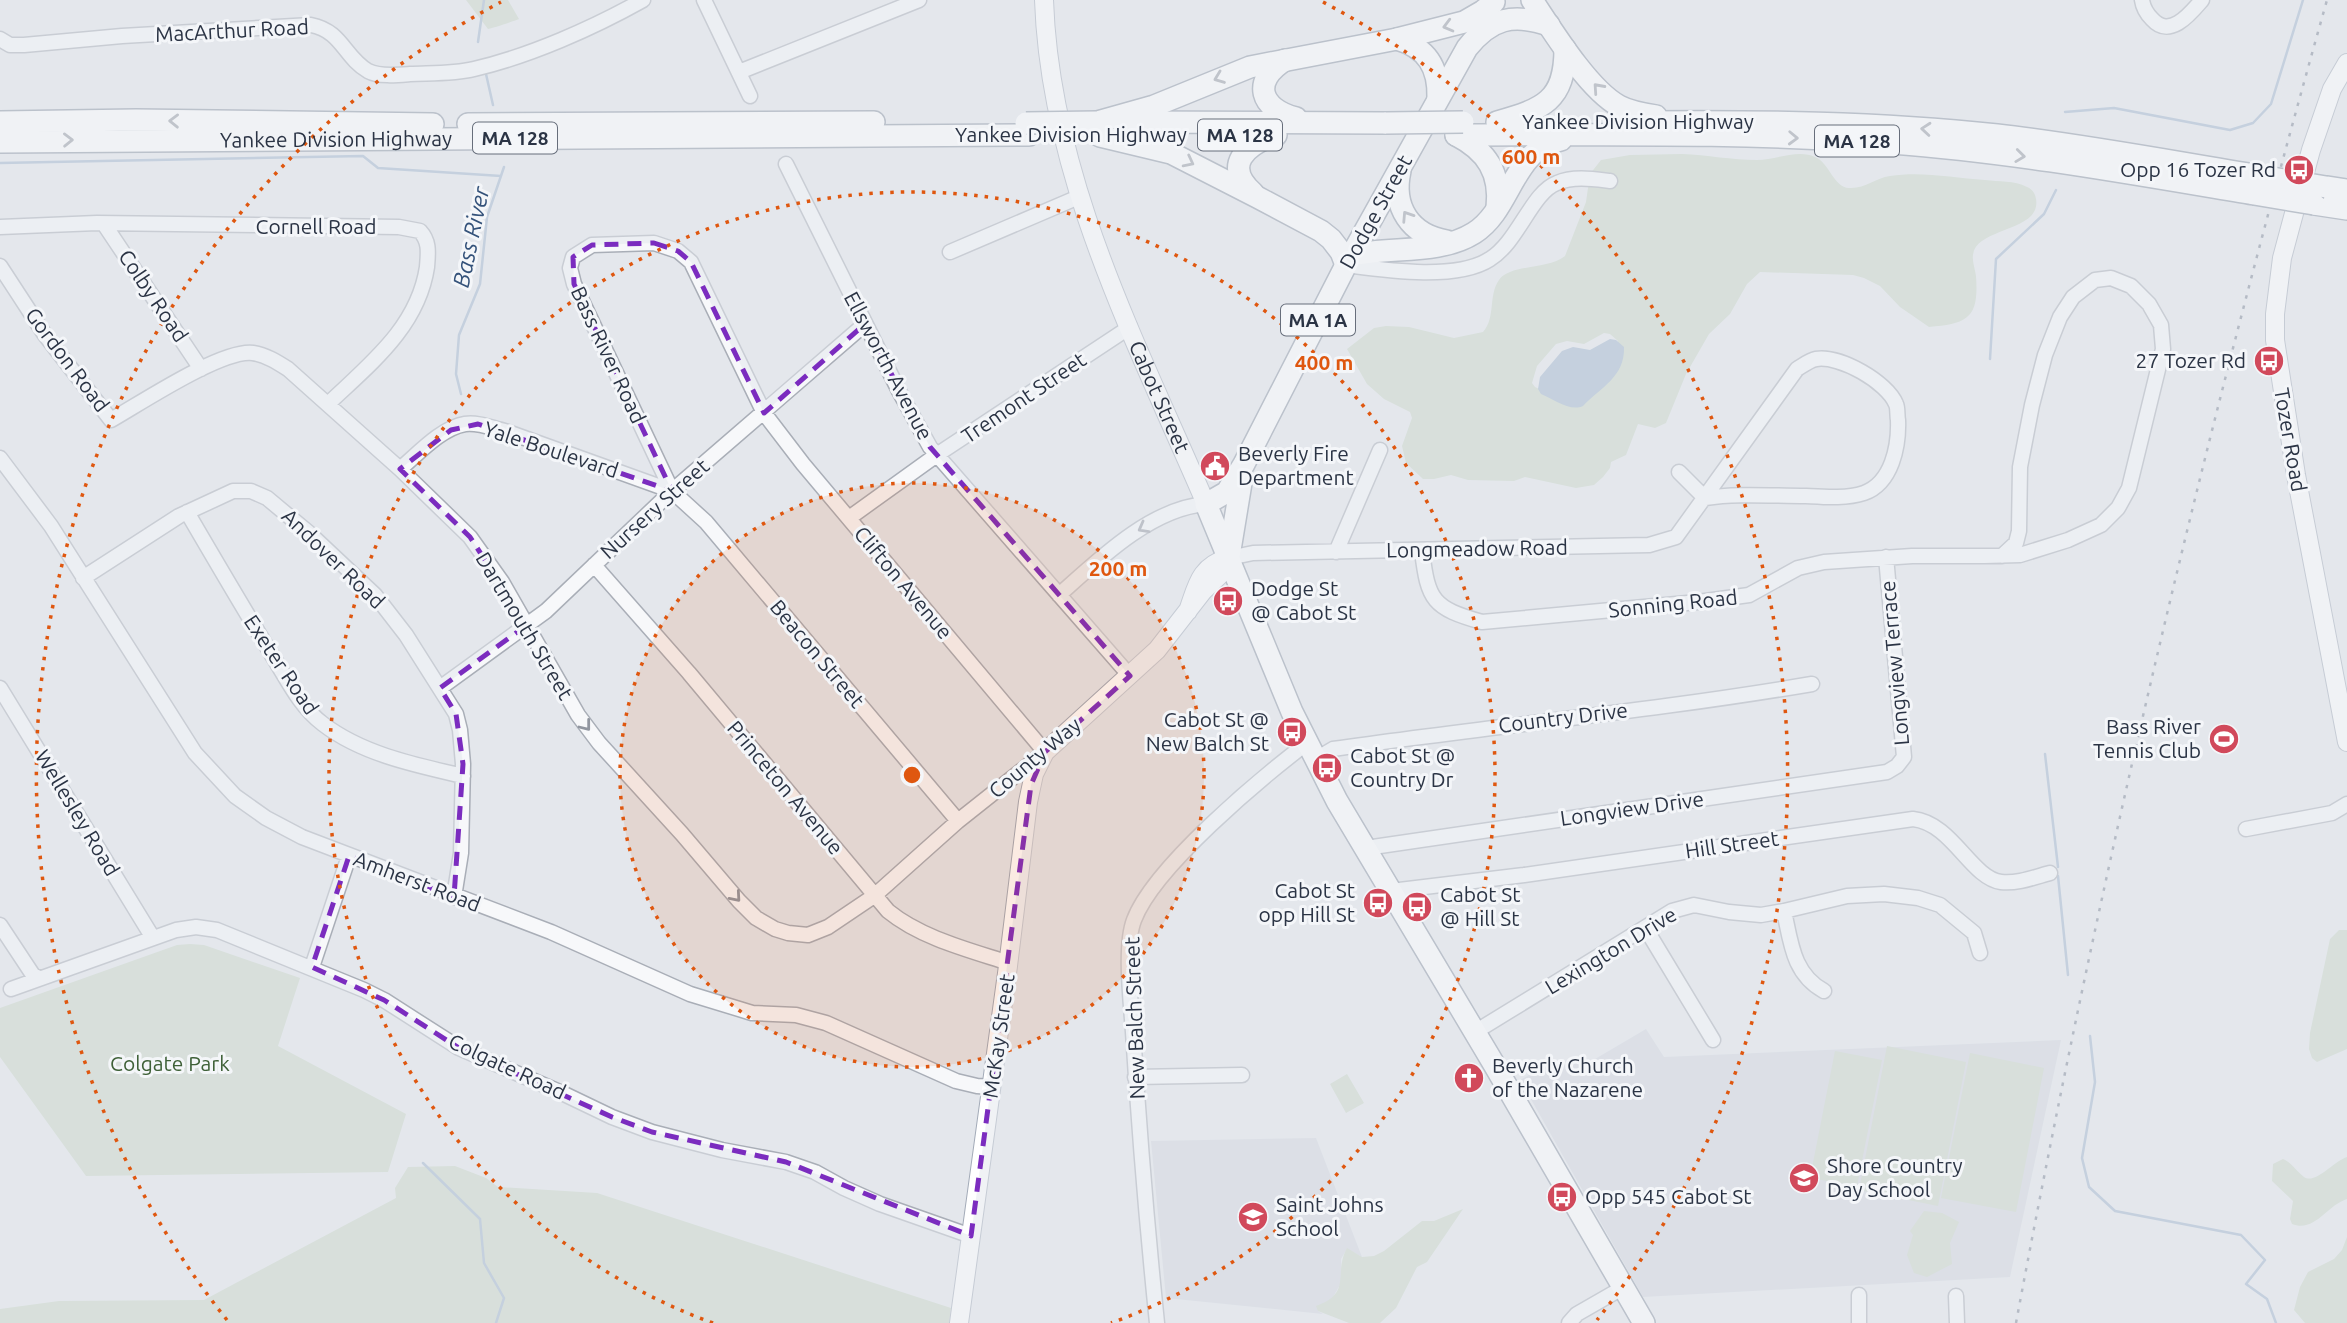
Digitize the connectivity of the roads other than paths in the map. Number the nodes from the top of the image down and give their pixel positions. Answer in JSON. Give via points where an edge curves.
{"nodes":[{"id":1,"x":643,"y":0,"type":"edge"},
{"id":2,"x":704,"y":0,"type":"edge"},
{"id":3,"x":919,"y":0,"type":"edge"},
{"id":4,"x":1044,"y":0,"type":"edge"},
{"id":5,"x":1532,"y":0,"type":"edge"},
{"id":6,"x":2142,"y":0,"type":"edge"},
{"id":7,"x":2202,"y":0,"type":"edge"},
{"id":8,"x":1494,"y":1,"type":"edge"},
{"id":9,"x":1549,"y":26,"type":"junction"},
{"id":10,"x":0,"y":39,"type":"edge"},
{"id":11,"x":1397,"y":39,"type":"junction"},
{"id":12,"x":1467,"y":48,"type":"junction"},
{"id":13,"x":1565,"y":49,"type":"junction"},
{"id":14,"x":1284,"y":60,"type":"junction"},
{"id":15,"x":2347,"y":63,"type":"edge"},
{"id":16,"x":739,"y":72,"type":"junction"},
{"id":17,"x":750,"y":96,"type":"dead end"},
{"id":18,"x":1438,"y":98,"type":"junction"},
{"id":19,"x":1707,"y":121,"type":"junction"},
{"id":20,"x":0,"y":122,"type":"edge"},
{"id":21,"x":1318,"y":122,"type":"junction"},
{"id":22,"x":1497,"y":122,"type":"junction"},
{"id":23,"x":1028,"y":129,"type":"junction"},
{"id":24,"x":1099,"y":129,"type":"junction"},
{"id":25,"x":1383,"y":129,"type":"junction"},
{"id":26,"x":1459,"y":129,"type":"junction"},
{"id":27,"x":1276,"y":135,"type":"junction"},
{"id":28,"x":1599,"y":135,"type":"junction"},
{"id":29,"x":0,"y":142,"type":"edge"},
{"id":30,"x":786,"y":164,"type":"dead end"},
{"id":31,"x":1401,"y":164,"type":"junction"},
{"id":32,"x":1610,"y":181,"type":"dead end"},
{"id":33,"x":2257,"y":186,"type":"junction"},
{"id":34,"x":2333,"y":193,"type":"edge"},
{"id":35,"x":1081,"y":196,"type":"junction"},
{"id":36,"x":1257,"y":197,"type":"junction"},
{"id":37,"x":1497,"y":208,"type":"junction"},
{"id":38,"x":2347,"y":209,"type":"edge"},
{"id":39,"x":1371,"y":218,"type":"junction"},
{"id":40,"x":104,"y":223,"type":"junction"},
{"id":41,"x":0,"y":227,"type":"edge"},
{"id":42,"x":1321,"y":231,"type":"junction"},
{"id":43,"x":1452,"y":242,"type":"junction"},
{"id":44,"x":950,"y":251,"type":"dead end"},
{"id":45,"x":1349,"y":260,"type":"junction"},
{"id":46,"x":0,"y":266,"type":"edge"},
{"id":47,"x":865,"y":324,"type":"junction"},
{"id":48,"x":1130,"y":327,"type":"junction"},
{"id":49,"x":201,"y":369,"type":"junction"},
{"id":50,"x":328,"y":403,"type":"junction"},
{"id":51,"x":764,"y":413,"type":"junction"},
{"id":52,"x":111,"y":419,"type":"joint"},
{"id":53,"x":1380,"y":450,"type":"dead end"},
{"id":54,"x":938,"y":454,"type":"junction"},
{"id":55,"x":0,"y":458,"type":"edge"},
{"id":56,"x":1244,"y":464,"type":"junction"},
{"id":57,"x":400,"y":469,"type":"junction"},
{"id":58,"x":1679,"y":472,"type":"dead end"},
{"id":59,"x":672,"y":491,"type":"junction"},
{"id":60,"x":1704,"y":498,"type":"junction"},
{"id":61,"x":1206,"y":504,"type":"junction"},
{"id":62,"x":187,"y":512,"type":"junction"},
{"id":63,"x":849,"y":518,"type":"junction"},
{"id":64,"x":1422,"y":551,"type":"junction"},
{"id":65,"x":1336,"y":552,"type":"junction"},
{"id":66,"x":2002,"y":556,"type":"junction"},
{"id":67,"x":1886,"y":557,"type":"junction"},
{"id":68,"x":1228,"y":558,"type":"junction"},
{"id":69,"x":594,"y":565,"type":"junction"},
{"id":70,"x":83,"y":578,"type":"junction"},
{"id":71,"x":1059,"y":596,"type":"junction"},
{"id":72,"x":527,"y":625,"type":"junction"},
{"id":73,"x":1130,"y":676,"type":"junction"},
{"id":74,"x":1812,"y":684,"type":"dead end"},
{"id":75,"x":0,"y":688,"type":"edge"},
{"id":76,"x":440,"y":688,"type":"junction"},
{"id":77,"x":2347,"y":741,"type":"edge"},
{"id":78,"x":1311,"y":751,"type":"junction"},
{"id":79,"x":1045,"y":752,"type":"junction"},
{"id":80,"x":1897,"y":766,"type":"joint"},
{"id":81,"x":463,"y":776,"type":"junction"},
{"id":82,"x":2347,"y":804,"type":"edge"},
{"id":83,"x":958,"y":821,"type":"junction"},
{"id":84,"x":2246,"y":829,"type":"dead end"},
{"id":85,"x":1366,"y":848,"type":"junction"},
{"id":86,"x":349,"y":856,"type":"junction"},
{"id":87,"x":2050,"y":873,"type":"dead end"},
{"id":88,"x":1391,"y":891,"type":"junction"},
{"id":89,"x":874,"y":896,"type":"junction"},
{"id":90,"x":454,"y":897,"type":"junction"},
{"id":91,"x":1784,"y":911,"type":"junction"},
{"id":92,"x":0,"y":925,"type":"edge"},
{"id":93,"x":1646,"y":929,"type":"junction"},
{"id":94,"x":153,"y":938,"type":"junction"},
{"id":95,"x":1980,"y":953,"type":"dead end"},
{"id":96,"x":1009,"y":963,"type":"junction"},
{"id":97,"x":312,"y":967,"type":"junction"},
{"id":98,"x":39,"y":978,"type":"junction"},
{"id":99,"x":11,"y":989,"type":"dead end"},
{"id":100,"x":1825,"y":991,"type":"dead end"},
{"id":101,"x":1475,"y":1032,"type":"junction"},
{"id":102,"x":1713,"y":1040,"type":"dead end"},
{"id":103,"x":1242,"y":1075,"type":"dead end"},
{"id":104,"x":1135,"y":1077,"type":"junction"},
{"id":105,"x":992,"y":1087,"type":"junction"},
{"id":106,"x":971,"y":1236,"type":"junction"},
{"id":107,"x":1624,"y":1287,"type":"junction"},
{"id":108,"x":1859,"y":1295,"type":"dead end"},
{"id":109,"x":1956,"y":1296,"type":"dead end"},
{"id":110,"x":960,"y":1323,"type":"edge"},
{"id":111,"x":1157,"y":1323,"type":"edge"},
{"id":112,"x":1569,"y":1323,"type":"edge"},
{"id":113,"x":1644,"y":1323,"type":"edge"},
{"id":114,"x":1859,"y":1323,"type":"edge"},
{"id":115,"x":1957,"y":1323,"type":"edge"}],
"edges":[{"from":1,"to":10,"type":"street","name":"MacArthur Road","via":[[530,50],[445,73],[368,71],[333,34],[311,25],[24,46]]},
{"from":2,"to":16,"type":"street"},
{"from":3,"to":16,"type":"street"},
{"from":4,"to":35,"type":"main road","name":"Cabot Street","via":[[1048,66]]},
{"from":5,"to":9,"type":"highway"},
{"from":6,"to":7,"type":"street","via":[[2150,17],[2168,27],[2179,23]]},
{"from":8,"to":11,"type":"highway","one_way":true,"via":[[1464,22]]},
{"from":8,"to":12,"type":"main road","name":"Dodge Street","number":"MA 1A"},
{"from":9,"to":12,"type":"highway","via":[[1525,19],[1504,20],[1485,29]]},
{"from":9,"to":13,"type":"highway"},
{"from":11,"to":14,"type":"highway"},
{"from":11,"to":18,"type":"highway","via":[[1417,47],[1430,60]]},
{"from":12,"to":18,"type":"highway","name":"Dodge Street","number":"MA 1A"},
{"from":19,"to":13,"type":"highway","one_way":true,"via":[[1645,114],[1619,106],[1597,88]]},
{"from":13,"to":22,"type":"highway","via":[[1564,72],[1555,95],[1538,109]]},
{"from":14,"to":21,"type":"highway","via":[[1265,79],[1264,96],[1282,114]]},
{"from":14,"to":24,"type":"highway","one_way":true,"via":[[1250,67]]},
{"from":15,"to":77,"type":"main road","name":"Tozer Road","via":[[2332,89],[2311,150],[2282,258],[2275,340]]},
{"from":16,"to":17,"type":"street"},
{"from":18,"to":31,"type":"highway","name":"Dodge Street","number":"MA 1A"},
{"from":19,"to":22,"type":"highway","name":"Yankee Division Highway","number":"MA 128"},
{"from":33,"to":19,"type":"highway","name":"Yankee Division Highway","number":"MA 128","one_way":true,"via":[[1998,135],[1852,123]]},
{"from":23,"to":20,"type":"highway","name":"Yankee Division Highway","number":"MA 128","one_way":true,"via":[[775,121]]},
{"from":21,"to":24,"type":"highway","name":"Yankee Division Highway","number":"MA 128"},
{"from":21,"to":25,"type":"highway","name":"Yankee Division Highway","number":"MA 128"},
{"from":22,"to":26,"type":"highway","name":"Yankee Division Highway","number":"MA 128"},
{"from":23,"to":24,"type":"highway","name":"Yankee Division Highway","number":"MA 128","bridge":true},
{"from":29,"to":23,"type":"highway","name":"Yankee Division Highway","number":"MA 128","one_way":true},
{"from":24,"to":27,"type":"highway","name":"Yankee Division Highway","number":"MA 128"},
{"from":24,"to":36,"type":"highway","one_way":true,"via":[[1171,153]]},
{"from":25,"to":26,"type":"highway","name":"Yankee Division Highway","number":"MA 128"},
{"from":25,"to":27,"type":"highway","name":"Yankee Division Highway","number":"MA 128"},
{"from":26,"to":28,"type":"highway","name":"Yankee Division Highway","number":"MA 128"},
{"from":26,"to":37,"type":"highway","via":[[1491,164]]},
{"from":27,"to":36,"type":"highway","via":[[1254,143],[1239,163],[1241,179]]},
{"from":28,"to":33,"type":"highway","name":"Yankee Division Highway","number":"MA 128","one_way":true,"via":[[1913,144]]},
{"from":28,"to":37,"type":"highway","via":[[1538,148]]},
{"from":30,"to":47,"type":"street","name":"Ellsworth Avenue"},
{"from":31,"to":39,"type":"highway","name":"Dodge Street","number":"MA 1A"},
{"from":43,"to":31,"type":"highway","one_way":true,"via":[[1428,236],[1409,223],[1399,202]]},
{"from":32,"to":45,"type":"street","via":[[1570,180],[1550,186],[1504,248],[1480,264],[1444,271],[1405,271]]},
{"from":33,"to":34,"type":"highway","name":"Yankee Division Highway","number":"MA 128","bridge":true},
{"from":34,"to":38,"type":"highway","name":"Yankee Division Highway","number":"MA 128"},
{"from":35,"to":44,"type":"street"},
{"from":35,"to":48,"type":"main road","name":"Cabot Street"},
{"from":36,"to":42,"type":"highway"},
{"from":37,"to":43,"type":"highway","via":[[1473,234]]},
{"from":39,"to":42,"type":"highway","via":[[1343,234]]},
{"from":39,"to":45,"type":"highway","name":"Dodge Street","number":"MA 1A"},
{"from":40,"to":41,"type":"street","name":"Cornell Road"},
{"from":40,"to":49,"type":"street","name":"Colby Road"},
{"from":40,"to":50,"type":"street","name":"Cornell Road","via":[[420,231],[428,243],[428,255],[421,296],[411,316],[374,360]]},
{"from":42,"to":45,"type":"highway"},
{"from":43,"to":45,"type":"highway"},
{"from":45,"to":56,"type":"highway","name":"Dodge Street","number":"MA 1A"},
{"from":46,"to":52,"type":"street","name":"Gordon Road","via":[[45,335]]},
{"from":47,"to":51,"type":"street","name":"Nursery Street"},
{"from":47,"to":54,"type":"street","name":"Ellsworth Avenue","via":[[930,447]]},
{"from":48,"to":54,"type":"street","name":"Tremont Street"},
{"from":48,"to":61,"type":"main road","name":"Cabot Street"},
{"from":49,"to":50,"type":"street","name":"Dartmouth Street","via":[[226,357],[252,353],[269,357]]},
{"from":49,"to":52,"type":"street","name":"Dartmouth Street"},
{"from":50,"to":57,"type":"street","name":"Dartmouth Street"},
{"from":51,"to":59,"type":"street","name":"Nursery Street"},
{"from":51,"to":59,"type":"street","name":"Bass River Road","via":[[691,262],[678,251],[654,243],[592,245],[578,251],[570,268],[574,284]]},
{"from":51,"to":63,"type":"street","name":"Clifton Avenue"},
{"from":53,"to":65,"type":"street"},
{"from":54,"to":63,"type":"street","name":"Tremont Street"},
{"from":54,"to":71,"type":"street","name":"Ellsworth Avenue"},
{"from":55,"to":70,"type":"street","name":"Amherst Road"},
{"from":56,"to":61,"type":"highway","name":"Dodge Street","number":"MA 1A","via":[[1227,492]]},
{"from":56,"to":68,"type":"highway","name":"Dodge Street","number":"MA 1A"},
{"from":57,"to":59,"type":"street","name":"Yale Boulevard","via":[[451,430],[478,424]]},
{"from":57,"to":72,"type":"street","name":"Dartmouth Street","via":[[470,537]]},
{"from":58,"to":60,"type":"street"},
{"from":59,"to":69,"type":"street","name":"Nursery Street"},
{"from":59,"to":83,"type":"street","name":"Beacon Street","via":[[706,522]]},
{"from":60,"to":60,"type":"street","name":"Longmeadow Road","via":[[1797,369],[1815,359],[1860,370],[1897,405],[1893,460],[1881,481],[1864,492],[1829,497]]},
{"from":60,"to":64,"type":"street","name":"Longmeadow Road","via":[[1676,537],[1649,545]]},
{"from":61,"to":68,"type":"highway","name":"Cabot Street"},
{"from":61,"to":71,"type":"street","one_way":true,"via":[[1188,505],[1138,531]]},
{"from":62,"to":70,"type":"street","name":"Andover Road"},
{"from":62,"to":76,"type":"street","name":"Andover Road","via":[[233,491],[251,491],[267,498],[375,595]]},
{"from":62,"to":81,"type":"street","name":"Exeter Road","via":[[305,708],[346,740]]},
{"from":63,"to":79,"type":"street","name":"Clifton Avenue"},
{"from":64,"to":65,"type":"street","name":"Longmeadow Road"},
{"from":64,"to":67,"type":"street","name":"Sonning Road","via":[[1430,593],[1439,605],[1482,622],[1749,595],[1798,568]]},
{"from":65,"to":68,"type":"street","name":"Longmeadow Road","via":[[1254,552]]},
{"from":66,"to":66,"type":"street","name":"Sonning Road","via":[[2068,540],[2101,525],[2129,488],[2163,349],[2161,325],[2131,286],[2111,278],[2095,280],[2073,297],[2060,317],[2032,405],[2021,467],[2016,544]]},
{"from":66,"to":67,"type":"street","name":"Sonning Road"},
{"from":67,"to":80,"type":"street","name":"Longview Terrace","via":[[1904,757]]},
{"from":68,"to":73,"type":"main road","name":"County Way","via":[[1206,568],[1188,611]]},
{"from":68,"to":78,"type":"highway","name":"Cabot Street"},
{"from":69,"to":72,"type":"street","name":"Nursery Street"},
{"from":69,"to":89,"type":"street","name":"Princeton Avenue"},
{"from":70,"to":86,"type":"street","name":"Amherst Road","via":[[165,709],[211,772],[266,818]]},
{"from":71,"to":73,"type":"street","name":"Ellsworth Avenue"},
{"from":72,"to":76,"type":"street","name":"Nursery Street"},
{"from":72,"to":89,"type":"street","name":"Dartmouth Street","one_way":true,"via":[[599,743],[756,918],[788,933],[808,935]]},
{"from":73,"to":79,"type":"main road","name":"County Way"},
{"from":74,"to":78,"type":"street","name":"Country Drive"},
{"from":75,"to":94,"type":"street","name":"Wellesley Road"},
{"from":76,"to":81,"type":"street","name":"Andover Road","via":[[456,714]]},
{"from":78,"to":85,"type":"highway","name":"Cabot Street"},
{"from":78,"to":104,"type":"street","name":"New Balch Street","via":[[1233,806],[1179,857],[1138,911],[1130,936]]},
{"from":79,"to":83,"type":"street","name":"County Way"},
{"from":79,"to":96,"type":"main road","name":"McKay Street","via":[[1031,785]]},
{"from":80,"to":85,"type":"street","name":"Longview Drive","via":[[1887,772]]},
{"from":81,"to":90,"type":"street","name":"Andover Road","via":[[461,853]]},
{"from":82,"to":84,"type":"street","via":[[2332,813]]},
{"from":83,"to":89,"type":"street","name":"County Way"},
{"from":85,"to":88,"type":"highway","name":"Cabot Street"},
{"from":86,"to":90,"type":"street","name":"Amherst Road"},
{"from":86,"to":97,"type":"street"},
{"from":87,"to":88,"type":"street","name":"Hill Street","via":[[2014,883],[1998,882],[1931,824],[1913,819]]},
{"from":88,"to":101,"type":"highway","name":"Cabot Street"},
{"from":89,"to":96,"type":"street","name":"Princeton Avenue","via":[[902,922]]},
{"from":90,"to":105,"type":"street","name":"Amherst Road","via":[[551,932],[722,1006],[826,1023],[956,1080]]},
{"from":91,"to":93,"type":"street","name":"Lexington Drive","via":[[1760,915],[1693,905],[1672,911]]},
{"from":91,"to":95,"type":"street","name":"Lexington Drive","via":[[1847,896],[1918,898],[1940,905],[1974,933]]},
{"from":91,"to":100,"type":"street","via":[[1793,953],[1811,984]]},
{"from":92,"to":98,"type":"street"},
{"from":93,"to":101,"type":"street","name":"Lexington Drive"},
{"from":93,"to":102,"type":"street"},
{"from":94,"to":97,"type":"street","name":"Colgate Road","via":[[196,927],[217,930]]},
{"from":94,"to":98,"type":"street","name":"Colgate Road"},
{"from":96,"to":105,"type":"main road","name":"McKay Street"},
{"from":97,"to":106,"type":"street","name":"Colgate Road","via":[[384,1000],[459,1048],[612,1117],[652,1132],[786,1162]]},
{"from":98,"to":99,"type":"street","name":"Colgate Road"},
{"from":101,"to":107,"type":"highway","name":"Cabot Street"},
{"from":103,"to":104,"type":"street"},
{"from":104,"to":111,"type":"street","name":"New Balch Street"},
{"from":105,"to":106,"type":"main road","name":"McKay Street"},
{"from":106,"to":110,"type":"main road","name":"McKay Street"},
{"from":107,"to":112,"type":"street"},
{"from":107,"to":113,"type":"highway","name":"Cabot Street"},
{"from":108,"to":114,"type":"street"},
{"from":109,"to":115,"type":"street"}]}
